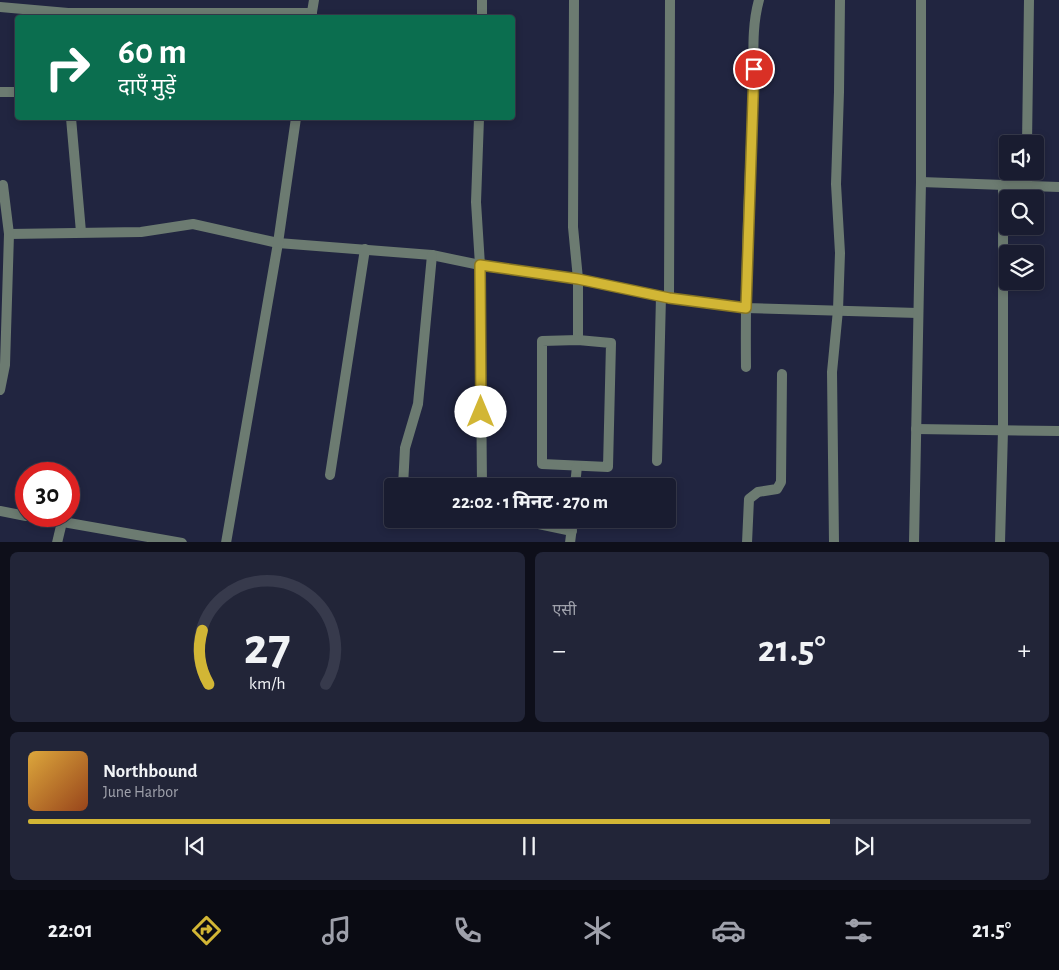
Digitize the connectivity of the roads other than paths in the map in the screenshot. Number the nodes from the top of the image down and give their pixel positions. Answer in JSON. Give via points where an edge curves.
{"nodes":[{"id":1,"x":314,"y":0,"type":"edge"},
{"id":2,"x":482,"y":0,"type":"edge"},
{"id":3,"x":574,"y":0,"type":"edge"},
{"id":4,"x":670,"y":0,"type":"edge"},
{"id":5,"x":759,"y":0,"type":"edge"},
{"id":6,"x":840,"y":0,"type":"edge"},
{"id":7,"x":921,"y":0,"type":"edge"},
{"id":8,"x":1029,"y":0,"type":"edge"},
{"id":9,"x":0,"y":7,"type":"edge"},
{"id":10,"x":312,"y":15,"type":"edge"},
{"id":11,"x":482,"y":15,"type":"edge"},
{"id":12,"x":0,"y":92,"type":"edge"},
{"id":13,"x":15,"y":92,"type":"edge"},
{"id":14,"x":71,"y":120,"type":"edge"},
{"id":15,"x":296,"y":120,"type":"edge"},
{"id":16,"x":479,"y":120,"type":"edge"},
{"id":17,"x":1027,"y":135,"type":"edge"},
{"id":18,"x":1027,"y":180,"type":"edge"},
{"id":19,"x":921,"y":182,"type":"junction"},
{"id":20,"x":3,"y":185,"type":"dead end"},
{"id":21,"x":1003,"y":185,"type":"junction"},
{"id":22,"x":1027,"y":186,"type":"junction"},
{"id":23,"x":1059,"y":187,"type":"edge"},
{"id":24,"x":81,"y":232,"type":"junction"},
{"id":25,"x":9,"y":234,"type":"junction"},
{"id":26,"x":278,"y":243,"type":"junction"},
{"id":27,"x":366,"y":250,"type":"junction"},
{"id":28,"x":432,"y":255,"type":"junction"},
{"id":29,"x":480,"y":265,"type":"junction"},
{"id":30,"x":578,"y":279,"type":"junction"},
{"id":31,"x":665,"y":297,"type":"junction"},
{"id":32,"x":746,"y":308,"type":"junction"},
{"id":33,"x":838,"y":310,"type":"junction"},
{"id":34,"x":918,"y":313,"type":"junction"},
{"id":35,"x":578,"y":340,"type":"junction"},
{"id":36,"x":746,"y":367,"type":"dead end"},
{"id":37,"x":782,"y":374,"type":"dead end"},
{"id":38,"x":0,"y":390,"type":"edge"},
{"id":39,"x":916,"y":430,"type":"junction"},
{"id":40,"x":1003,"y":430,"type":"junction"},
{"id":41,"x":1059,"y":431,"type":"edge"},
{"id":42,"x":657,"y":461,"type":"dead end"},
{"id":43,"x":577,"y":466,"type":"junction"},
{"id":44,"x":330,"y":475,"type":"dead end"},
{"id":45,"x":403,"y":478,"type":"edge"},
{"id":46,"x":482,"y":478,"type":"edge"},
{"id":47,"x":576,"y":478,"type":"edge"},
{"id":48,"x":0,"y":511,"type":"edge"},
{"id":49,"x":15,"y":514,"type":"edge"},
{"id":50,"x":80,"y":526,"type":"edge"},
{"id":51,"x":60,"y":527,"type":"edge"},
{"id":52,"x":558,"y":528,"type":"edge"},
{"id":53,"x":572,"y":528,"type":"edge"},
{"id":54,"x":572,"y":531,"type":"junction"},
{"id":55,"x":134,"y":539,"type":"edge"},
{"id":56,"x":56,"y":542,"type":"edge"},
{"id":57,"x":182,"y":542,"type":"edge"},
{"id":58,"x":226,"y":542,"type":"edge"},
{"id":59,"x":570,"y":542,"type":"edge"},
{"id":60,"x":747,"y":542,"type":"edge"},
{"id":61,"x":834,"y":542,"type":"edge"},
{"id":62,"x":914,"y":542,"type":"edge"},
{"id":63,"x":1000,"y":542,"type":"edge"}],
"edges":[{"from":1,"to":10,"type":"street"},
{"from":2,"to":11,"type":"street"},
{"from":3,"to":30,"type":"street","via":[[573,227]]},
{"from":4,"to":31,"type":"street"},
{"from":5,"to":32,"type":"street","via":[[754,25]]},
{"from":6,"to":33,"type":"street","via":[[836,184],[840,240]]},
{"from":7,"to":19,"type":"street"},
{"from":8,"to":17,"type":"street"},
{"from":9,"to":10,"type":"street","via":[[68,13]]},
{"from":12,"to":13,"type":"street"},
{"from":14,"to":24,"type":"street"},
{"from":15,"to":26,"type":"street"},
{"from":16,"to":29,"type":"street","via":[[476,202]]},
{"from":18,"to":22,"type":"street"},
{"from":19,"to":21,"type":"street"},
{"from":19,"to":34,"type":"street"},
{"from":20,"to":25,"type":"street"},
{"from":21,"to":22,"type":"street"},
{"from":21,"to":40,"type":"street"},
{"from":22,"to":23,"type":"street"},
{"from":24,"to":25,"type":"street"},
{"from":24,"to":26,"type":"street","via":[[141,232],[193,224]]},
{"from":25,"to":38,"type":"street","via":[[5,365]]},
{"from":26,"to":27,"type":"street"},
{"from":26,"to":58,"type":"street"},
{"from":27,"to":28,"type":"street"},
{"from":27,"to":44,"type":"street"},
{"from":28,"to":29,"type":"street"},
{"from":28,"to":45,"type":"street","via":[[418,404],[405,448]]},
{"from":29,"to":30,"type":"street"},
{"from":29,"to":46,"type":"street"},
{"from":30,"to":31,"type":"street"},
{"from":30,"to":35,"type":"street"},
{"from":31,"to":32,"type":"street"},
{"from":31,"to":42,"type":"street"},
{"from":32,"to":33,"type":"street"},
{"from":32,"to":36,"type":"street"},
{"from":33,"to":34,"type":"street"},
{"from":33,"to":61,"type":"street","via":[[832,372]]},
{"from":34,"to":39,"type":"street"},
{"from":35,"to":43,"type":"street","via":[[611,343],[608,467]]},
{"from":35,"to":43,"type":"street","via":[[542,341],[542,464]]},
{"from":37,"to":60,"type":"street","via":[[781,482],[777,489],[758,492],[749,499]]},
{"from":39,"to":40,"type":"street"},
{"from":39,"to":62,"type":"street"},
{"from":40,"to":41,"type":"street"},
{"from":40,"to":63,"type":"street"},
{"from":43,"to":47,"type":"street"},
{"from":48,"to":49,"type":"street"},
{"from":50,"to":55,"type":"street"},
{"from":51,"to":56,"type":"street"},
{"from":52,"to":54,"type":"street"},
{"from":53,"to":54,"type":"street"},
{"from":54,"to":59,"type":"street"},
{"from":55,"to":57,"type":"street"}]}
